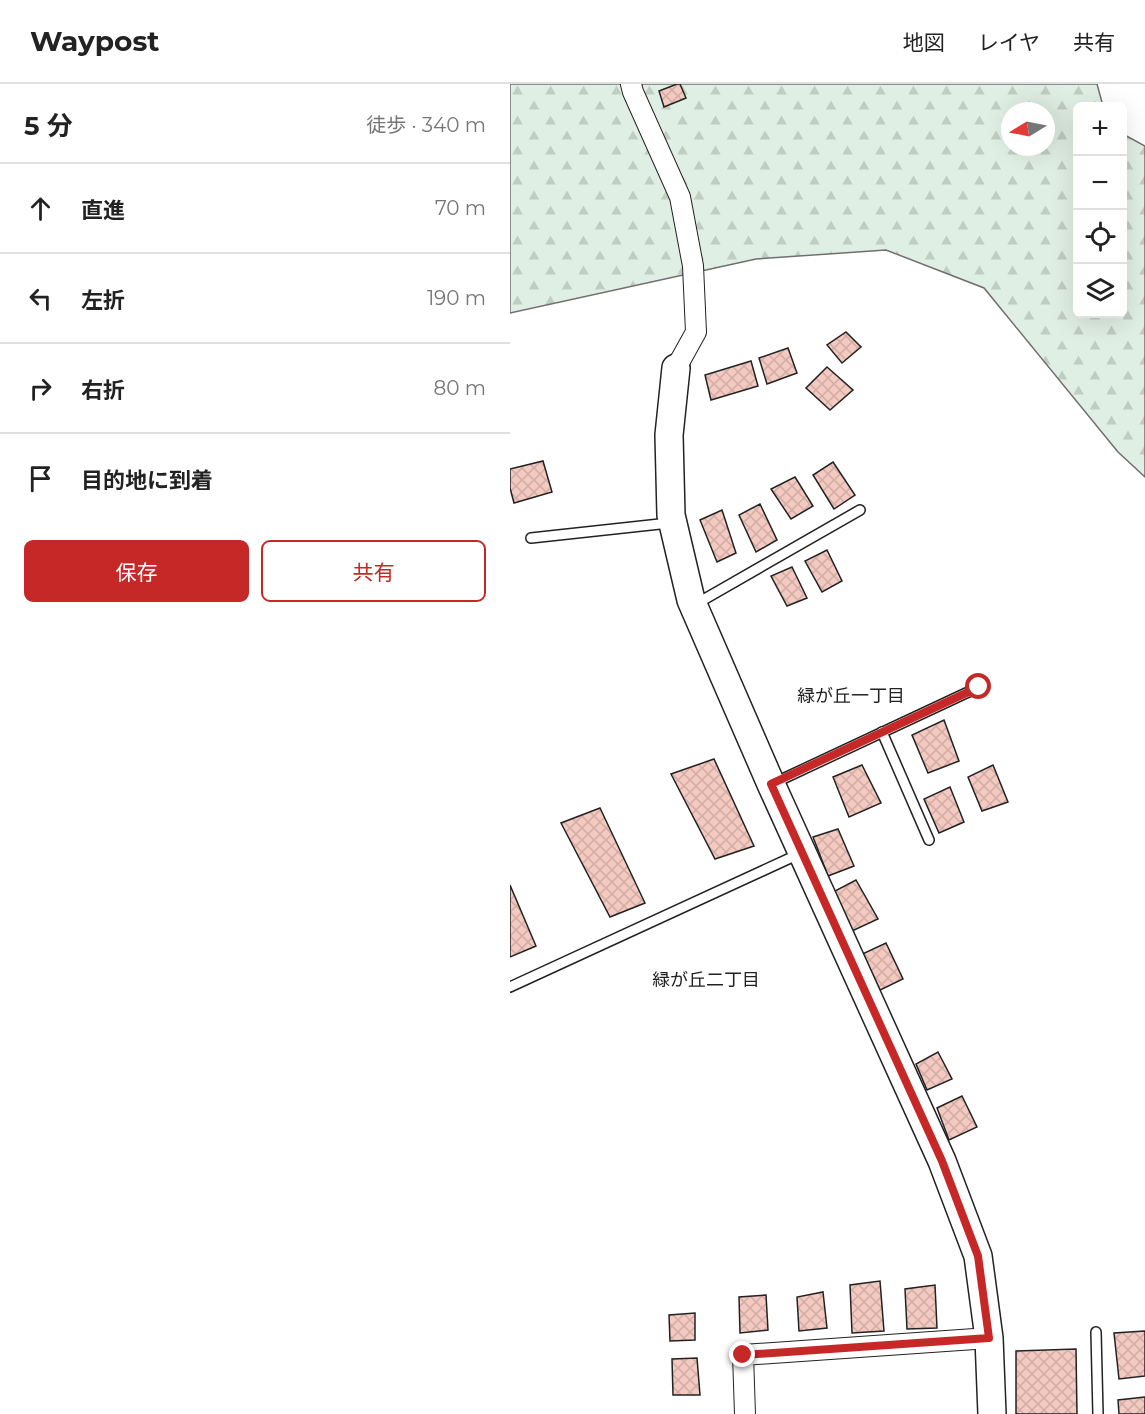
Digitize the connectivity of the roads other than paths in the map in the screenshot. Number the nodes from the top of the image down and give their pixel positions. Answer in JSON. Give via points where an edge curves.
{"nodes":[{"id":1,"x":631,"y":84,"type":"edge"},
{"id":2,"x":676,"y":369,"type":"joint"},
{"id":3,"x":860,"y":510,"type":"dead end"},
{"id":4,"x":672,"y":522,"type":"junction"},
{"id":5,"x":531,"y":538,"type":"dead end"},
{"id":6,"x":693,"y":605,"type":"junction"},
{"id":7,"x":979,"y":687,"type":"dead end"},
{"id":8,"x":882,"y":732,"type":"junction"},
{"id":9,"x":771,"y":784,"type":"junction"},
{"id":10,"x":929,"y":840,"type":"dead end"},
{"id":11,"x":801,"y":853,"type":"junction"},
{"id":12,"x":510,"y":987,"type":"edge"},
{"id":13,"x":1096,"y":1332,"type":"dead end"},
{"id":14,"x":989,"y":1338,"type":"junction"},
{"id":15,"x":745,"y":1414,"type":"edge"},
{"id":16,"x":992,"y":1414,"type":"edge"},
{"id":17,"x":1098,"y":1414,"type":"edge"}],
"edges":[{"from":1,"to":2,"type":"street","via":[[680,197],[693,266],[696,332]]},
{"from":2,"to":4,"type":"street","via":[[669,435]]},
{"from":3,"to":6,"type":"lane"},
{"from":4,"to":5,"type":"lane"},
{"from":4,"to":6,"type":"street"},
{"from":6,"to":9,"type":"street"},
{"from":7,"to":8,"type":"lane"},
{"from":8,"to":9,"type":"lane"},
{"from":8,"to":10,"type":"lane"},
{"from":9,"to":11,"type":"street"},
{"from":11,"to":12,"type":"lane"},
{"from":11,"to":14,"type":"street","via":[[942,1161],[978,1256]]},
{"from":13,"to":17,"type":"lane"},
{"from":14,"to":15,"type":"street","via":[[743,1355]]},
{"from":14,"to":16,"type":"street"}]}
